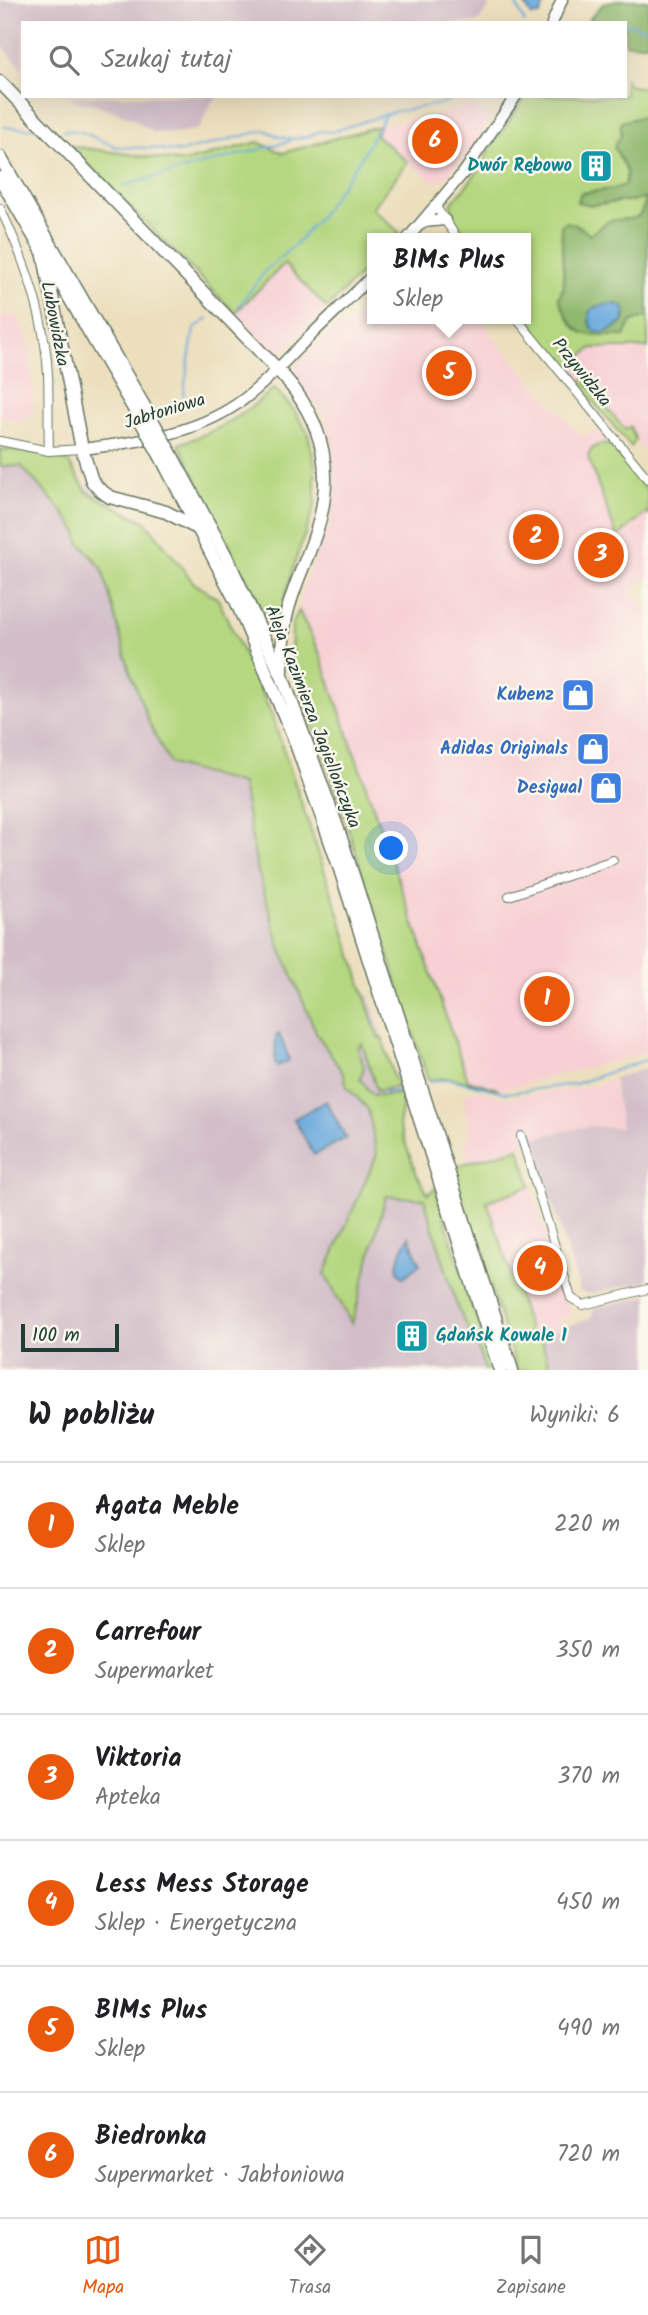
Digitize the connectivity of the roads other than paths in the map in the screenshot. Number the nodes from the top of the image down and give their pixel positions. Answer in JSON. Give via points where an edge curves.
{"nodes":[{"id":1,"x":562,"y":0,"type":"edge"},
{"id":2,"x":553,"y":21,"type":"edge"},
{"id":3,"x":0,"y":82,"type":"edge"},
{"id":4,"x":515,"y":98,"type":"edge"},
{"id":5,"x":0,"y":157,"type":"edge"},
{"id":6,"x":0,"y":178,"type":"edge"},
{"id":7,"x":436,"y":207,"type":"junction"},
{"id":8,"x":0,"y":208,"type":"edge"},
{"id":9,"x":445,"y":220,"type":"junction"},
{"id":10,"x":423,"y":222,"type":"junction"},
{"id":11,"x":413,"y":233,"type":"edge"},
{"id":12,"x":454,"y":233,"type":"edge"},
{"id":13,"x":44,"y":256,"type":"junction"},
{"id":14,"x":367,"y":281,"type":"edge"},
{"id":15,"x":521,"y":324,"type":"edge"},
{"id":16,"x":277,"y":369,"type":"junction"},
{"id":17,"x":147,"y":421,"type":"junction"},
{"id":18,"x":0,"y":441,"type":"edge"},
{"id":19,"x":82,"y":449,"type":"junction"},
{"id":20,"x":49,"y":451,"type":"junction"},
{"id":21,"x":166,"y":456,"type":"junction"},
{"id":22,"x":648,"y":479,"type":"edge"},
{"id":23,"x":200,"y":529,"type":"junction"},
{"id":24,"x":282,"y":676,"type":"junction"},
{"id":25,"x":612,"y":860,"type":"dead end"},
{"id":26,"x":509,"y":895,"type":"dead end"},
{"id":27,"x":521,"y":1136,"type":"dead end"},
{"id":28,"x":648,"y":1289,"type":"edge"},
{"id":29,"x":500,"y":1370,"type":"edge"},
{"id":30,"x":512,"y":1370,"type":"edge"}],
"edges":[{"from":1,"to":2,"type":"main road"},
{"from":3,"to":16,"type":"highway"},
{"from":4,"to":7,"type":"main road"},
{"from":5,"to":17,"type":"highway","name":"Aleja Kazimierza Jagiellończyka"},
{"from":6,"to":13,"type":"highway","name":"Aleja Kazimierza Jagiellończyka"},
{"from":7,"to":9,"type":"street"},
{"from":7,"to":10,"type":"main road"},
{"from":8,"to":20,"type":"street","name":"Lubowidzka","via":[[28,274],[42,330],[48,372]]},
{"from":9,"to":10,"type":"main road"},
{"from":9,"to":12,"type":"street"},
{"from":10,"to":11,"type":"main road"},
{"from":13,"to":17,"type":"highway","name":"Aleja Kazimierza Jagiellończyka"},
{"from":13,"to":19,"type":"highway"},
{"from":14,"to":16,"type":"main road","name":"Jabłoniowa"},
{"from":15,"to":22,"type":"street","name":"Przywidzka"},
{"from":16,"to":19,"type":"main road","name":"Jabłoniowa","via":[[232,408],[204,422],[148,438]]},
{"from":16,"to":24,"type":"highway","via":[[305,402],[316,426],[326,481],[322,514],[286,616]]},
{"from":17,"to":21,"type":"highway","name":"Aleja Kazimierza Jagiellończyka","bridge":true},
{"from":18,"to":20,"type":"street","name":"Jabłoniowa"},
{"from":19,"to":20,"type":"street","name":"Jabłoniowa"},
{"from":19,"to":23,"type":"highway","via":[[92,481],[110,497],[166,512]]},
{"from":21,"to":23,"type":"highway","name":"Aleja Kazimierza Jagiellończyka"},
{"from":21,"to":24,"type":"highway","name":"Aleja Kazimierza Jagiellończyka","via":[[226,556]]},
{"from":23,"to":29,"type":"highway","name":"Aleja Kazimierza Jagiellończyka","via":[[262,659],[323,816]]},
{"from":24,"to":30,"type":"highway","name":"Aleja Kazimierza Jagiellończyka","via":[[340,835]]},
{"from":25,"to":26,"type":"street"},
{"from":27,"to":28,"type":"street","via":[[571,1298],[583,1305]]}]}
